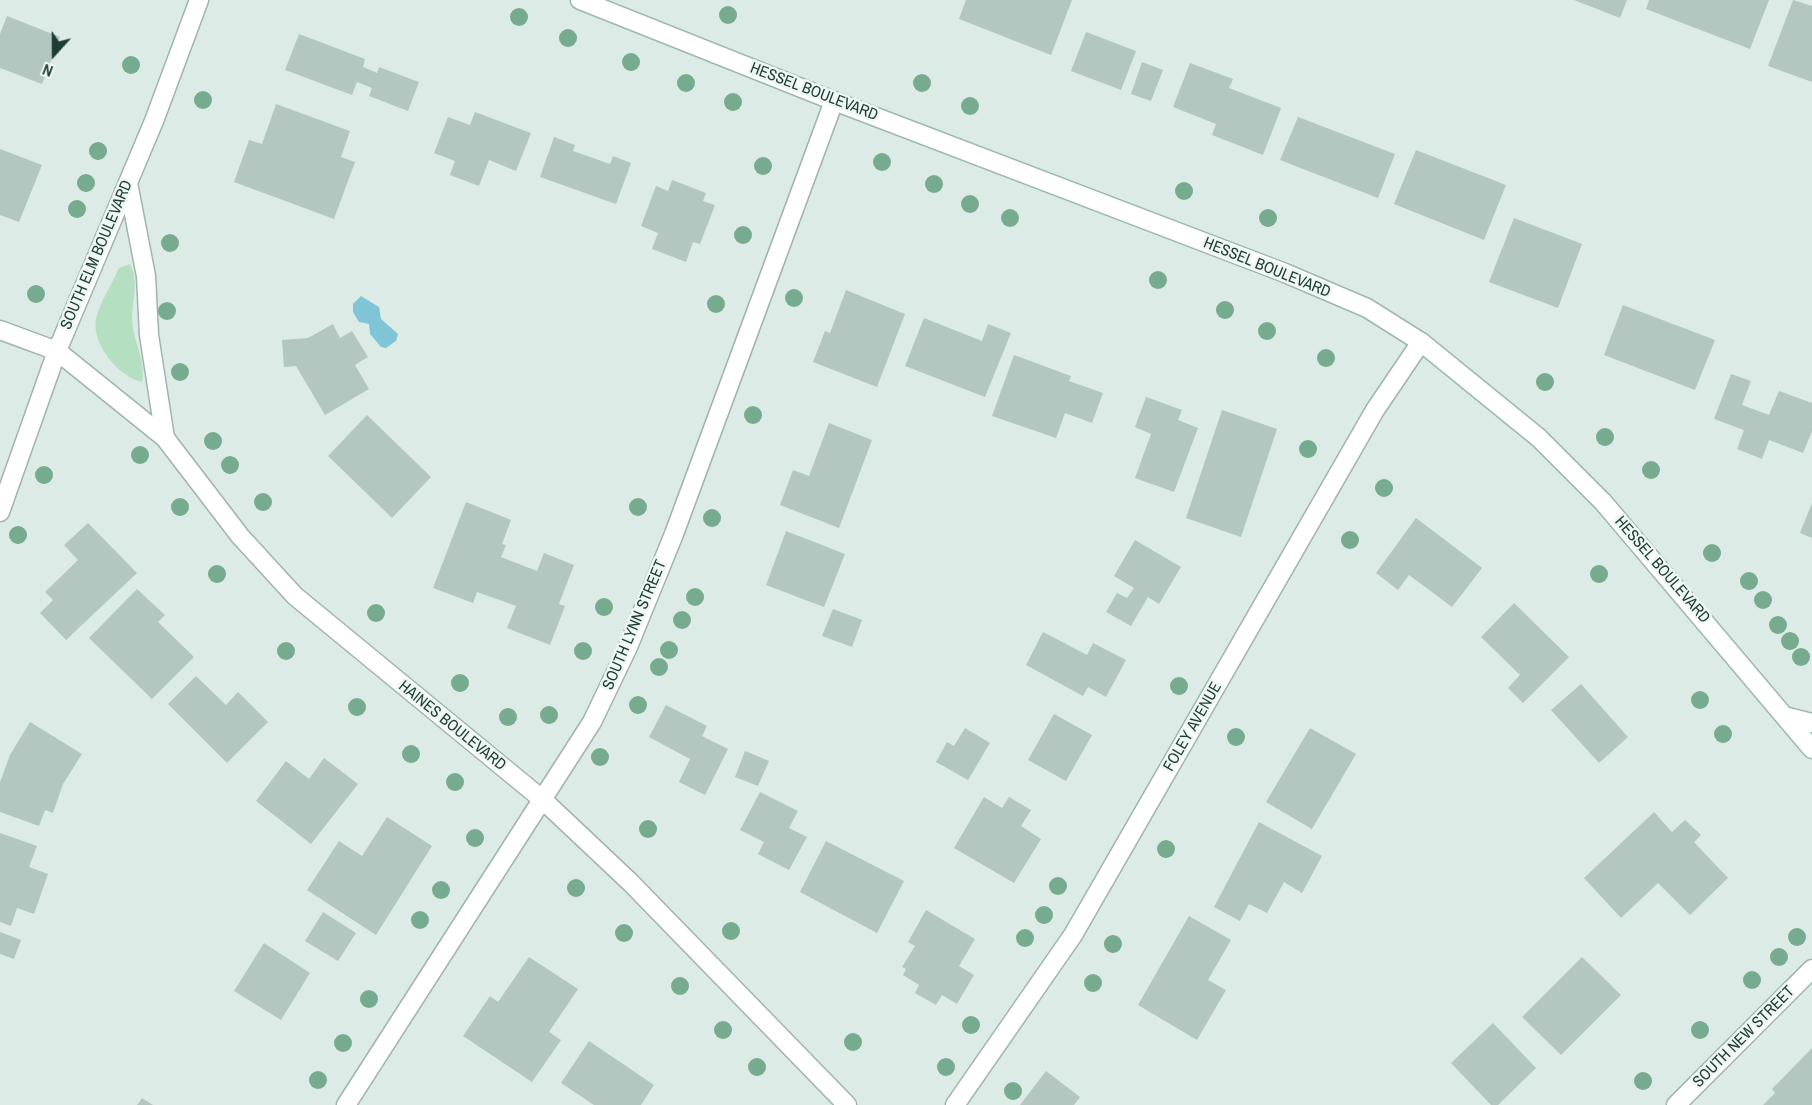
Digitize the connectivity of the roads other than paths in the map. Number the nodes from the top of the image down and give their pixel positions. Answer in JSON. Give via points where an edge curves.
{"nodes":[{"id":1,"x":199,"y":0,"type":"edge"},
{"id":2,"x":580,"y":0,"type":"edge"},
{"id":3,"x":834,"y":101,"type":"junction"},
{"id":4,"x":128,"y":183,"type":"junction"},
{"id":5,"x":0,"y":330,"type":"edge"},
{"id":6,"x":1421,"y":342,"type":"junction"},
{"id":7,"x":57,"y":351,"type":"junction"},
{"id":8,"x":165,"y":438,"type":"junction"},
{"id":9,"x":0,"y":512,"type":"edge"},
{"id":10,"x":1784,"y":716,"type":"junction"},
{"id":11,"x":1812,"y":723,"type":"edge"},
{"id":12,"x":1812,"y":749,"type":"edge"},
{"id":13,"x":543,"y":800,"type":"junction"},
{"id":14,"x":1812,"y":969,"type":"edge"},
{"id":15,"x":346,"y":1105,"type":"edge"},
{"id":16,"x":847,"y":1105,"type":"edge"},
{"id":17,"x":955,"y":1105,"type":"edge"},
{"id":18,"x":1676,"y":1105,"type":"edge"}],
"edges":[{"from":1,"to":4,"type":"street","name":"SOUTH ELM BOULEVARD"},
{"from":2,"to":3,"type":"street","name":"HESSEL BOULEVARD"},
{"from":3,"to":6,"type":"street","name":"HESSEL BOULEVARD","via":[[1285,273],[1367,308]]},
{"from":3,"to":13,"type":"street","name":"SOUTH LYNN STREET","via":[[674,534],[628,647],[592,722]]},
{"from":4,"to":7,"type":"street","name":"SOUTH ELM BOULEVARD"},
{"from":4,"to":8,"type":"street","via":[[146,276],[149,335]]},
{"from":5,"to":7,"type":"street","name":"HAINES BOULEVARD"},
{"from":6,"to":10,"type":"street","name":"HESSEL BOULEVARD","via":[[1539,438],[1603,502]]},
{"from":6,"to":17,"type":"street","name":"FOLEY AVENUE","via":[[1370,421],[1073,935]]},
{"from":7,"to":8,"type":"street","name":"HAINES BOULEVARD"},
{"from":7,"to":9,"type":"street","name":"SOUTH ELM BOULEVARD"},
{"from":8,"to":13,"type":"street","name":"HAINES BOULEVARD","via":[[240,536],[296,596]]},
{"from":10,"to":11,"type":"street"},
{"from":10,"to":12,"type":"street","name":"HESSEL BOULEVARD"},
{"from":13,"to":15,"type":"street","name":"SOUTH LYNN STREET"},
{"from":13,"to":16,"type":"street","name":"HAINES BOULEVARD","via":[[631,883]]},
{"from":14,"to":18,"type":"street","name":"SOUTH NEW STREET"}]}
